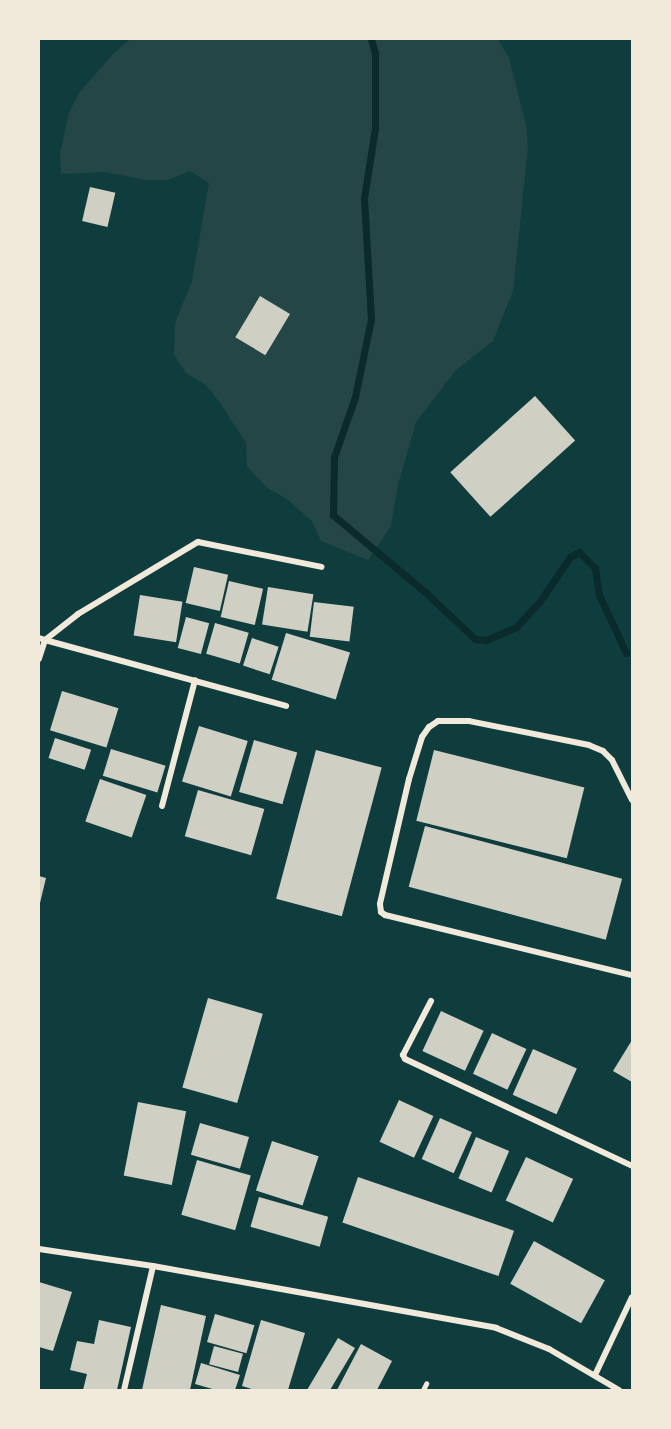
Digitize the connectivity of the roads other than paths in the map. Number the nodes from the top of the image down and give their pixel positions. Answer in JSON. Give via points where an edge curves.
{"nodes":[{"id":1,"x":322,"y":567,"type":"dead end"},
{"id":2,"x":42,"y":639,"type":"edge"},
{"id":3,"x":39,"y":659,"type":"edge"},
{"id":4,"x":195,"y":680,"type":"junction"},
{"id":5,"x":286,"y":706,"type":"dead end"},
{"id":6,"x":632,"y":800,"type":"edge"},
{"id":7,"x":162,"y":806,"type":"dead end"},
{"id":8,"x":632,"y":975,"type":"edge"},
{"id":9,"x":431,"y":1001,"type":"dead end"},
{"id":10,"x":632,"y":1166,"type":"edge"},
{"id":11,"x":39,"y":1249,"type":"edge"},
{"id":12,"x":153,"y":1266,"type":"junction"},
{"id":13,"x":632,"y":1297,"type":"edge"},
{"id":14,"x":595,"y":1375,"type":"junction"},
{"id":15,"x":426,"y":1384,"type":"dead end"},
{"id":16,"x":124,"y":1390,"type":"edge"},
{"id":17,"x":423,"y":1390,"type":"edge"},
{"id":18,"x":619,"y":1390,"type":"edge"}],
"edges":[{"from":1,"to":2,"type":"street","via":[[198,542]]},
{"from":2,"to":3,"type":"street"},
{"from":2,"to":4,"type":"street"},
{"from":4,"to":5,"type":"street"},
{"from":4,"to":7,"type":"street"},
{"from":6,"to":8,"type":"street","via":[[612,760],[589,745],[469,721],[438,721],[422,737],[380,904],[385,915]]},
{"from":9,"to":10,"type":"street","via":[[403,1055],[405,1059]]},
{"from":11,"to":12,"type":"street"},
{"from":12,"to":14,"type":"street","via":[[496,1328],[549,1349]]},
{"from":12,"to":16,"type":"street"},
{"from":13,"to":14,"type":"street"},
{"from":14,"to":18,"type":"street"},
{"from":15,"to":17,"type":"lane"}]}
